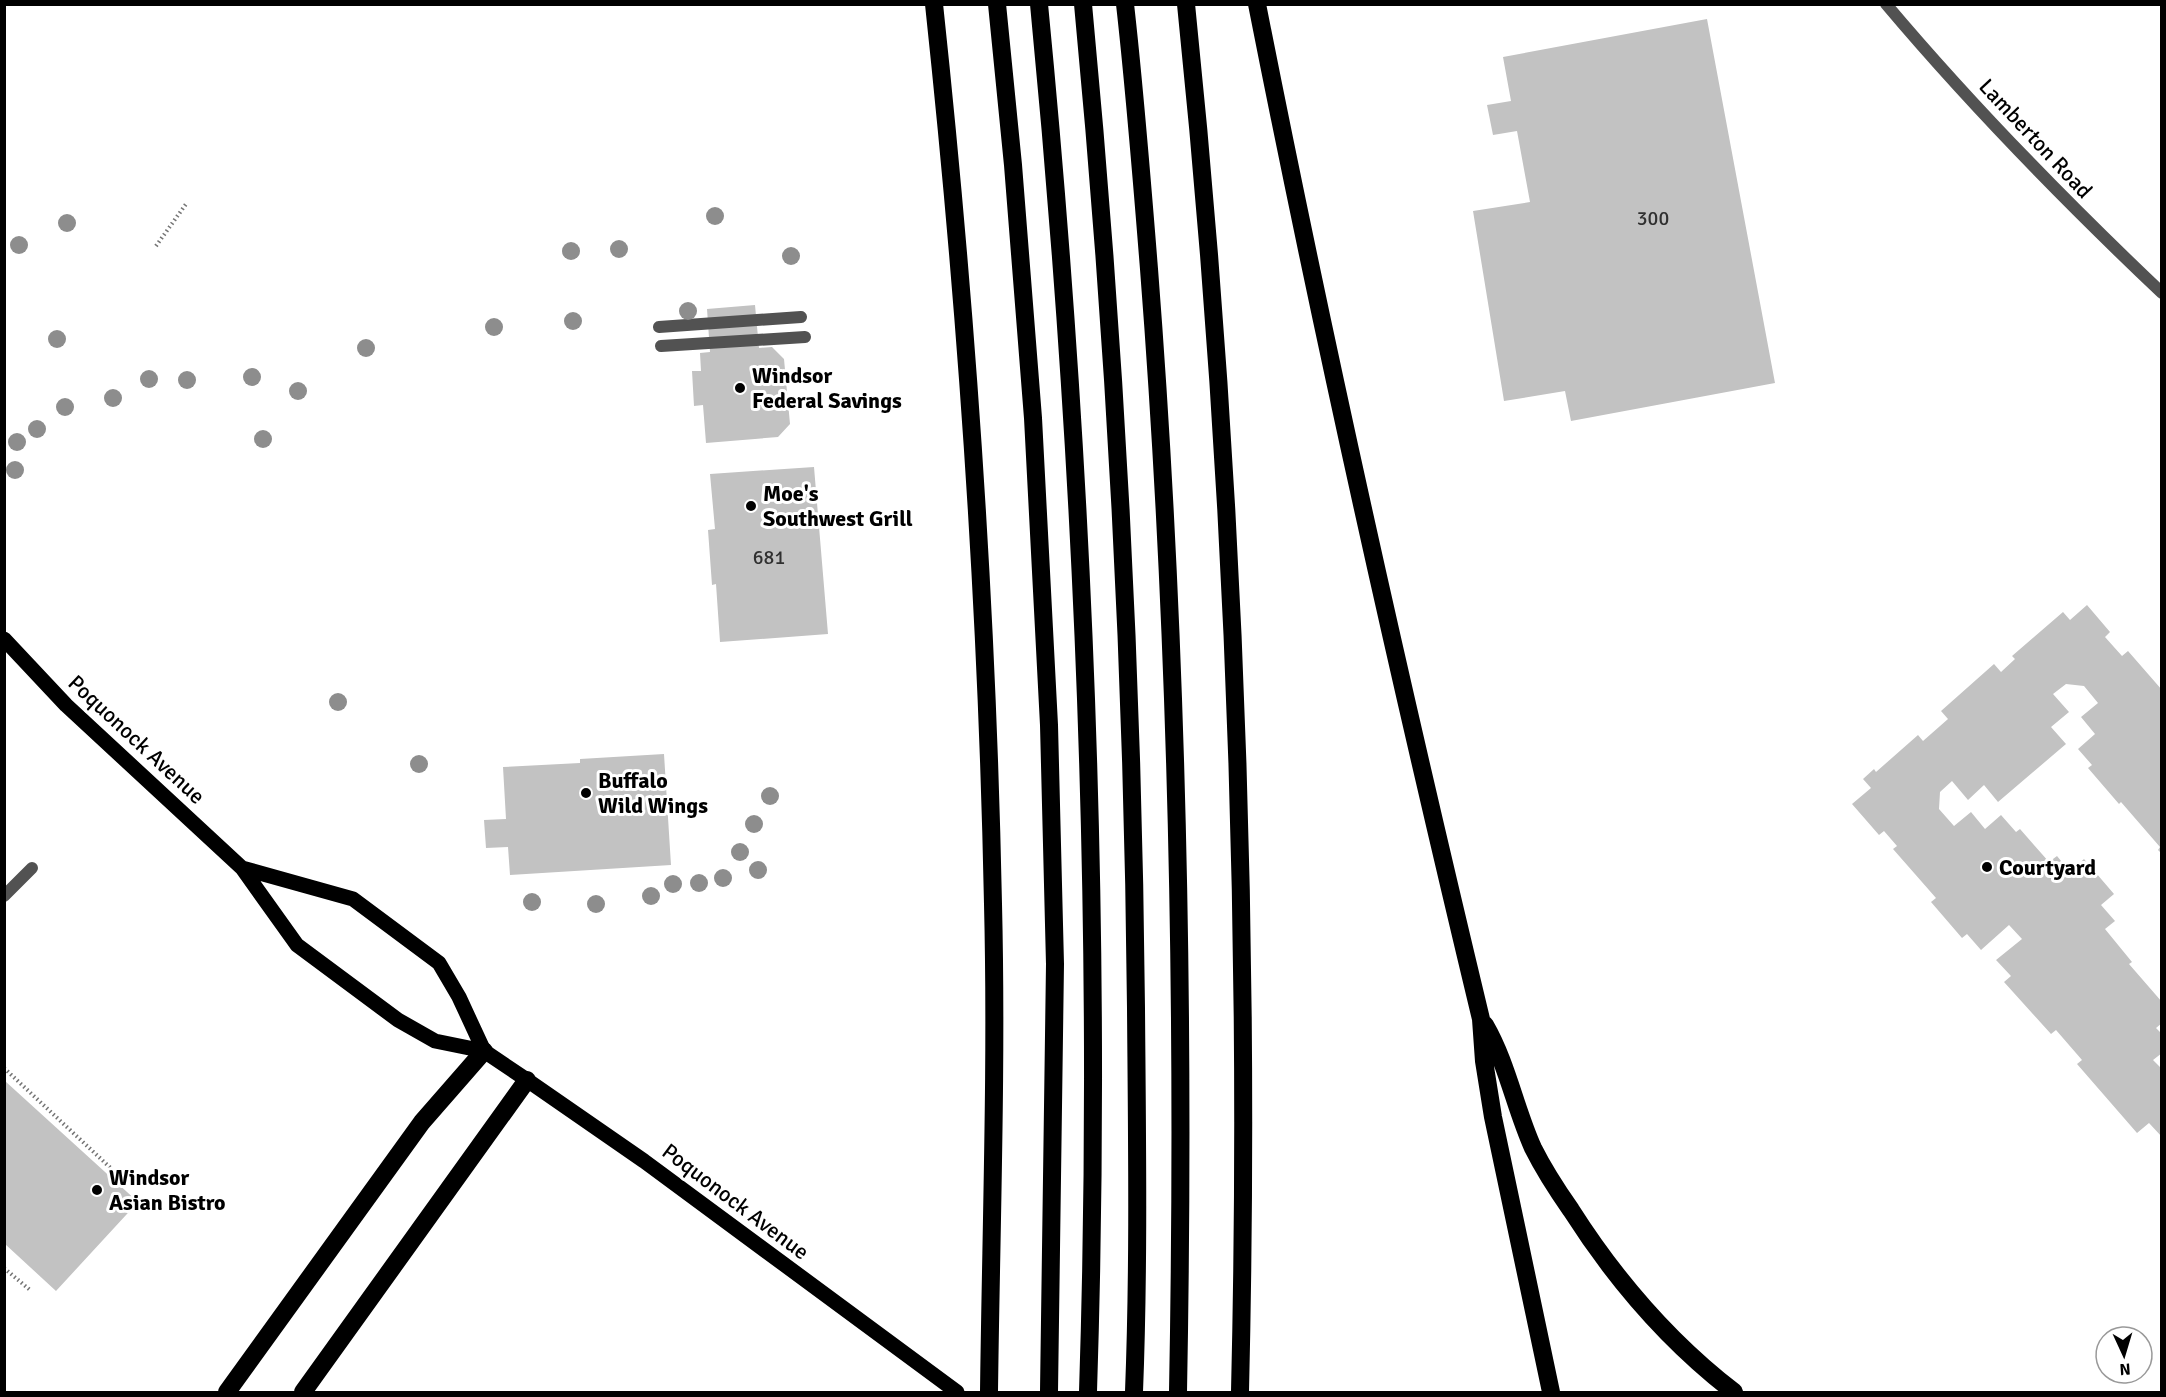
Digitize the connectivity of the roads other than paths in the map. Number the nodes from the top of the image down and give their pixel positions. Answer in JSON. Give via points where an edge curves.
{"nodes":[{"id":1,"x":934,"y":4,"type":"edge"},
{"id":2,"x":997,"y":4,"type":"edge"},
{"id":3,"x":1039,"y":4,"type":"edge"},
{"id":4,"x":1083,"y":4,"type":"edge"},
{"id":5,"x":1125,"y":4,"type":"edge"},
{"id":6,"x":1186,"y":4,"type":"edge"},
{"id":7,"x":1257,"y":4,"type":"edge"},
{"id":8,"x":1886,"y":4,"type":"edge"},
{"id":9,"x":2162,"y":293,"type":"edge"},
{"id":10,"x":801,"y":317,"type":"dead end"},
{"id":11,"x":660,"y":327,"type":"dead end"},
{"id":12,"x":805,"y":337,"type":"dead end"},
{"id":13,"x":661,"y":346,"type":"dead end"},
{"id":14,"x":4,"y":639,"type":"edge"},
{"id":15,"x":32,"y":868,"type":"dead end"},
{"id":16,"x":242,"y":868,"type":"junction"},
{"id":17,"x":4,"y":896,"type":"edge"},
{"id":18,"x":1481,"y":1019,"type":"junction"},
{"id":19,"x":484,"y":1051,"type":"junction"},
{"id":20,"x":527,"y":1080,"type":"junction"},
{"id":21,"x":227,"y":1392,"type":"edge"},
{"id":22,"x":303,"y":1392,"type":"edge"},
{"id":23,"x":957,"y":1392,"type":"edge"},
{"id":24,"x":989,"y":1392,"type":"edge"},
{"id":25,"x":1049,"y":1392,"type":"edge"},
{"id":26,"x":1088,"y":1392,"type":"edge"},
{"id":27,"x":1134,"y":1392,"type":"edge"},
{"id":28,"x":1178,"y":1392,"type":"edge"},
{"id":29,"x":1240,"y":1392,"type":"edge"},
{"id":30,"x":1551,"y":1392,"type":"edge"},
{"id":31,"x":1734,"y":1392,"type":"edge"}],
"edges":[{"from":1,"to":24,"type":"highway","via":[[959,257],[983,627],[993,906]]},
{"from":2,"to":25,"type":"highway","via":[[1033,406],[1048,702],[1055,964]]},
{"from":3,"to":26,"type":"highway","via":[[1071,385],[1086,682],[1094,991]]},
{"from":4,"to":27,"type":"highway","via":[[1105,253],[1131,713],[1138,1200]]},
{"from":5,"to":28,"type":"highway","via":[[1157,379],[1171,622],[1180,987]]},
{"from":6,"to":29,"type":"highway","via":[[1213,299],[1234,662],[1244,1049]]},
{"from":7,"to":18,"type":"highway","via":[[1376,568]]},
{"from":8,"to":9,"type":"street","name":"Lamberton Road","via":[[2075,211]]},
{"from":10,"to":11,"type":"street"},
{"from":12,"to":13,"type":"street"},
{"from":14,"to":16,"type":"main road","name":"Poquonock Avenue","via":[[66,705]]},
{"from":15,"to":17,"type":"street"},
{"from":16,"to":19,"type":"main road","name":"Poquonock Avenue","via":[[297,945],[398,1020],[435,1041]]},
{"from":16,"to":19,"type":"main road","name":"Poquonock Avenue","via":[[353,899],[439,963]]},
{"from":18,"to":30,"type":"highway","via":[[1493,1118]]},
{"from":18,"to":31,"type":"highway","via":[[1496,1046],[1534,1150],[1578,1221],[1664,1329]]},
{"from":19,"to":20,"type":"main road","name":"Poquonock Avenue"},
{"from":19,"to":21,"type":"highway","via":[[422,1122]]},
{"from":20,"to":22,"type":"highway"},
{"from":20,"to":23,"type":"main road","name":"Poquonock Avenue","via":[[644,1161]]}]}
